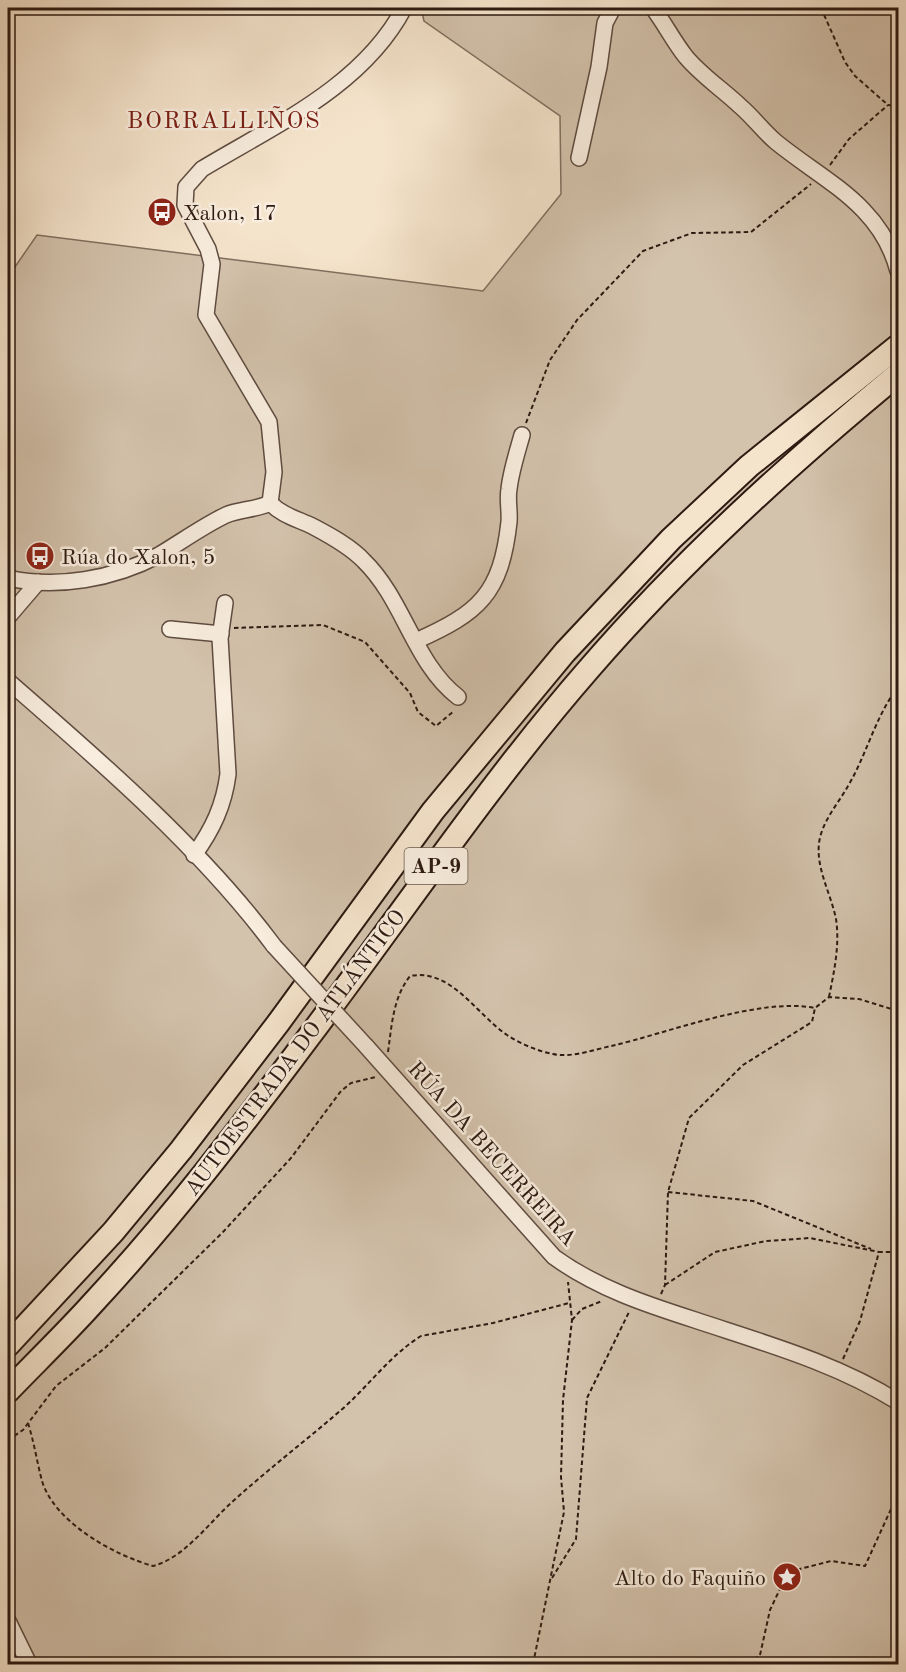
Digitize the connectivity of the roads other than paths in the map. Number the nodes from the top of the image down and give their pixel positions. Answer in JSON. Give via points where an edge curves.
{"nodes":[{"id":1,"x":405,"y":8,"type":"edge"},
{"id":2,"x":613,"y":8,"type":"edge"},
{"id":3,"x":653,"y":8,"type":"edge"},
{"id":4,"x":579,"y":158,"type":"dead end"},
{"id":5,"x":898,"y":270,"type":"edge"},
{"id":6,"x":898,"y":346,"type":"edge"},
{"id":7,"x":898,"y":374,"type":"edge"},
{"id":8,"x":522,"y":435,"type":"road end"},
{"id":9,"x":270,"y":503,"type":"junction"},
{"id":10,"x":8,"y":578,"type":"edge"},
{"id":11,"x":38,"y":582,"type":"junction"},
{"id":12,"x":225,"y":603,"type":"dead end"},
{"id":13,"x":8,"y":617,"type":"edge"},
{"id":14,"x":170,"y":629,"type":"dead end"},
{"id":15,"x":221,"y":631,"type":"junction"},
{"id":16,"x":416,"y":641,"type":"junction"},
{"id":17,"x":8,"y":681,"type":"edge"},
{"id":18,"x":458,"y":697,"type":"road end"},
{"id":19,"x":194,"y":855,"type":"junction"},
{"id":20,"x":8,"y":1345,"type":"edge"},
{"id":21,"x":8,"y":1391,"type":"edge"},
{"id":22,"x":898,"y":1401,"type":"edge"},
{"id":23,"x":8,"y":1621,"type":"edge"},
{"id":24,"x":29,"y":1665,"type":"edge"}],
"edges":[{"from":1,"to":9,"type":"street","via":[[361,66],[338,86],[202,170],[186,187],[185,205],[212,264],[206,315],[268,422],[274,472]]},
{"from":2,"to":4,"type":"street","via":[[605,23]]},
{"from":3,"to":5,"type":"street","via":[[703,76],[776,141],[823,174],[877,224],[893,248]]},
{"from":6,"to":20,"type":"highway","name":"AUTOESTRADA DO ATLÁNTICO","number":"AP-9","via":[[749,466],[671,539],[565,652],[433,811],[181,1150],[113,1232]]},
{"from":7,"to":21,"type":"highway","name":"AUTOESTRADA DO ATLÁNTICO","number":"AP-9","via":[[802,453],[669,581],[588,670],[513,761],[306,1041],[174,1210],[93,1304]]},
{"from":8,"to":16,"type":"street","via":[[509,489],[509,521],[491,587],[478,606],[456,623]]},
{"from":9,"to":11,"type":"street","via":[[228,514],[156,556],[110,573],[55,584]]},
{"from":9,"to":16,"type":"street","via":[[280,513],[314,527],[364,560],[389,591]]},
{"from":10,"to":11,"type":"street"},
{"from":11,"to":13,"type":"street"},
{"from":12,"to":15,"type":"street"},
{"from":14,"to":15,"type":"street"},
{"from":15,"to":19,"type":"street","via":[[228,774],[212,830]]},
{"from":16,"to":18,"type":"street","via":[[442,685]]},
{"from":17,"to":19,"type":"street","name":"RÚA DA BECERREIRA","via":[[94,756]]},
{"from":19,"to":22,"type":"street","name":"RÚA DA BECERREIRA","bridge":true,"via":[[243,904],[274,946],[554,1257],[579,1275],[630,1298],[788,1350],[872,1385]]},
{"from":23,"to":24,"type":"street"}]}
